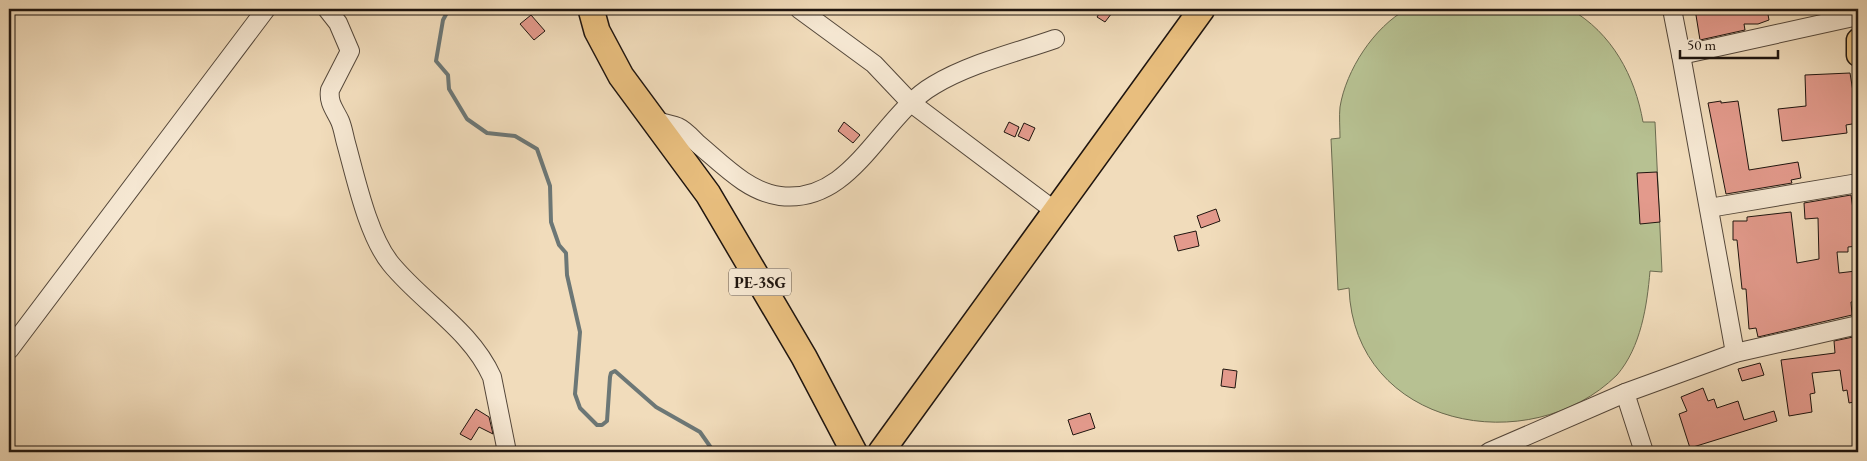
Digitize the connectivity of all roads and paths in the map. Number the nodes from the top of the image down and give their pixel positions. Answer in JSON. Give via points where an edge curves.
{"nodes":[{"id":1,"x":266,"y":9,"type":"edge"},
{"id":2,"x":327,"y":9,"type":"edge"},
{"id":3,"x":592,"y":9,"type":"edge"},
{"id":4,"x":799,"y":9,"type":"edge"},
{"id":5,"x":1202,"y":9,"type":"edge"},
{"id":6,"x":1672,"y":9,"type":"edge"},
{"id":7,"x":1858,"y":16,"type":"edge"},
{"id":8,"x":1055,"y":39,"type":"dead end"},
{"id":9,"x":1858,"y":40,"type":"edge"},
{"id":10,"x":1681,"y":55,"type":"junction"},
{"id":11,"x":1858,"y":55,"type":"edge"},
{"id":12,"x":910,"y":102,"type":"junction"},
{"id":13,"x":652,"y":120,"type":"junction"},
{"id":14,"x":1858,"y":182,"type":"edge"},
{"id":15,"x":1709,"y":208,"type":"junction"},
{"id":16,"x":1056,"y":211,"type":"junction"},
{"id":17,"x":1858,"y":325,"type":"edge"},
{"id":18,"x":9,"y":350,"type":"edge"},
{"id":19,"x":1735,"y":353,"type":"junction"},
{"id":20,"x":1625,"y":393,"type":"junction"},
{"id":21,"x":507,"y":452,"type":"edge"},
{"id":22,"x":854,"y":452,"type":"edge"},
{"id":23,"x":881,"y":452,"type":"edge"},
{"id":24,"x":1489,"y":452,"type":"edge"},
{"id":25,"x":1644,"y":452,"type":"edge"}],
"edges":[{"from":1,"to":18,"type":"street"},
{"from":2,"to":21,"type":"street","via":[[338,23],[350,51],[328,97],[341,122],[361,198],[380,245],[390,263],[429,300],[487,366]]},
{"from":3,"to":13,"type":"highway","number":"PE-3SG","via":[[609,56]]},
{"from":4,"to":12,"type":"street","via":[[874,64]]},
{"from":5,"to":16,"type":"highway"},
{"from":6,"to":10,"type":"street"},
{"from":7,"to":10,"type":"street"},
{"from":8,"to":12,"type":"street","via":[[968,69],[934,85]]},
{"from":9,"to":11,"type":"main road"},
{"from":10,"to":15,"type":"street"},
{"from":12,"to":13,"type":"street","via":[[837,182],[822,191],[801,196],[779,196],[757,189],[735,175],[679,127]]},
{"from":12,"to":16,"type":"street"},
{"from":13,"to":22,"type":"highway","number":"PE-3SG","via":[[708,194],[804,357]]},
{"from":14,"to":15,"type":"street"},
{"from":15,"to":19,"type":"street"},
{"from":16,"to":23,"type":"highway"},
{"from":17,"to":19,"type":"street"},
{"from":19,"to":20,"type":"street"},
{"from":20,"to":24,"type":"street"},
{"from":20,"to":25,"type":"street"}]}
